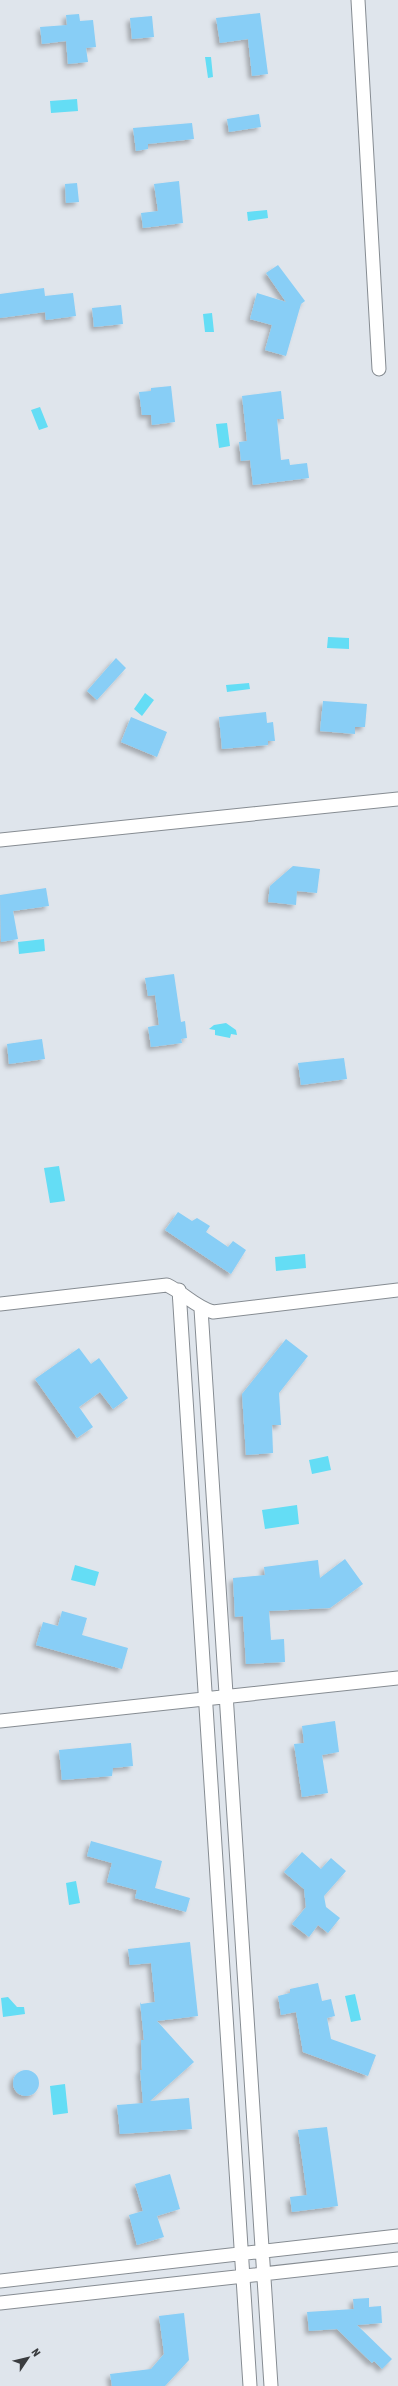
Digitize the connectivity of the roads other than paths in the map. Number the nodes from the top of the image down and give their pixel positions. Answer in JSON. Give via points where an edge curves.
{"nodes":[{"id":1,"x":358,"y":0,"type":"edge"},
{"id":2,"x":379,"y":369,"type":"dead end"},
{"id":3,"x":398,"y":799,"type":"edge"},
{"id":4,"x":0,"y":840,"type":"edge"},
{"id":5,"x":179,"y":1290,"type":"junction"},
{"id":6,"x":398,"y":1290,"type":"edge"},
{"id":7,"x":0,"y":1304,"type":"edge"},
{"id":8,"x":201,"y":1309,"type":"junction"},
{"id":9,"x":398,"y":1678,"type":"edge"},
{"id":10,"x":226,"y":1698,"type":"junction"},
{"id":11,"x":206,"y":1700,"type":"junction"},
{"id":12,"x":0,"y":1722,"type":"edge"},
{"id":13,"x":398,"y":2236,"type":"edge"},
{"id":14,"x":261,"y":2251,"type":"junction"},
{"id":15,"x":240,"y":2253,"type":"junction"},
{"id":16,"x":398,"y":2259,"type":"edge"},
{"id":17,"x":262,"y":2274,"type":"junction"},
{"id":18,"x":242,"y":2276,"type":"junction"},
{"id":19,"x":0,"y":2281,"type":"edge"},
{"id":20,"x":0,"y":2303,"type":"edge"},
{"id":21,"x":250,"y":2386,"type":"edge"},
{"id":22,"x":271,"y":2386,"type":"edge"}],
"edges":[{"from":1,"to":2,"type":"street"},
{"from":3,"to":4,"type":"street"},
{"from":5,"to":7,"type":"street","via":[[158,1285]]},
{"from":5,"to":8,"type":"street"},
{"from":5,"to":11,"type":"street"},
{"from":6,"to":8,"type":"street","via":[[213,1312]]},
{"from":8,"to":10,"type":"street"},
{"from":9,"to":10,"type":"street"},
{"from":10,"to":11,"type":"street"},
{"from":10,"to":14,"type":"street"},
{"from":11,"to":12,"type":"street"},
{"from":11,"to":15,"type":"street"},
{"from":13,"to":14,"type":"street"},
{"from":14,"to":15,"type":"street"},
{"from":14,"to":17,"type":"street"},
{"from":15,"to":18,"type":"street"},
{"from":15,"to":19,"type":"street"},
{"from":16,"to":17,"type":"street"},
{"from":17,"to":18,"type":"street"},
{"from":17,"to":22,"type":"street"},
{"from":18,"to":20,"type":"street"},
{"from":18,"to":21,"type":"street"}]}
